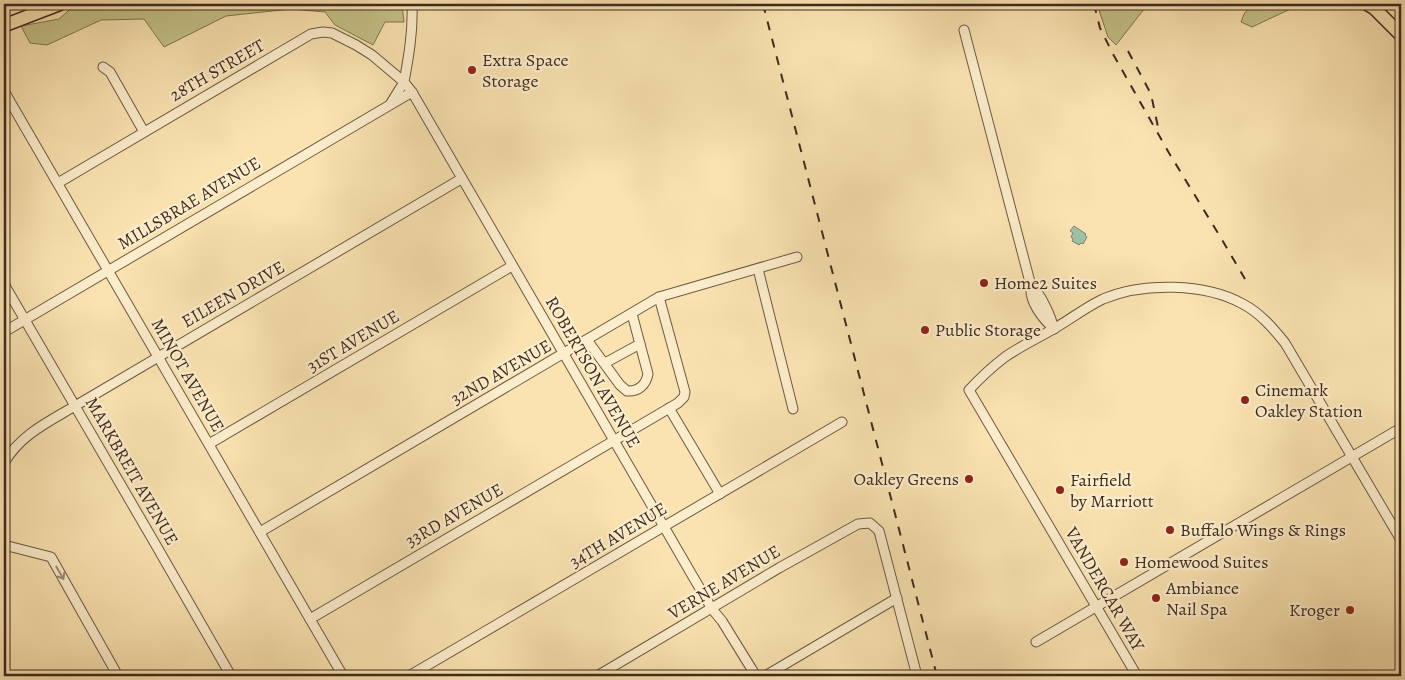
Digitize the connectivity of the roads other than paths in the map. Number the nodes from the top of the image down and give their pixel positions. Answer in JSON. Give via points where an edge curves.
{"nodes":[{"id":1,"x":60,"y":4,"type":"edge"},
{"id":2,"x":412,"y":4,"type":"edge"},
{"id":3,"x":1367,"y":4,"type":"edge"},
{"id":4,"x":8,"y":24,"type":"dead end"},
{"id":5,"x":964,"y":30,"type":"dead end"},
{"id":6,"x":1401,"y":35,"type":"edge"},
{"id":7,"x":103,"y":67,"type":"dead end"},
{"id":8,"x":394,"y":73,"type":"joint"},
{"id":9,"x":404,"y":82,"type":"junction"},
{"id":10,"x":4,"y":91,"type":"edge"},
{"id":11,"x":412,"y":92,"type":"junction"},
{"id":12,"x":391,"y":103,"type":"junction"},
{"id":13,"x":144,"y":132,"type":"junction"},
{"id":14,"x":461,"y":179,"type":"junction"},
{"id":15,"x":58,"y":183,"type":"junction"},
{"id":16,"x":797,"y":257,"type":"dead end"},
{"id":17,"x":512,"y":266,"type":"junction"},
{"id":18,"x":758,"y":269,"type":"junction"},
{"id":19,"x":108,"y":270,"type":"junction"},
{"id":20,"x":4,"y":284,"type":"edge"},
{"id":21,"x":659,"y":297,"type":"junction"},
{"id":22,"x":632,"y":314,"type":"junction"},
{"id":23,"x":24,"y":320,"type":"junction"},
{"id":24,"x":1054,"y":329,"type":"junction"},
{"id":25,"x":4,"y":332,"type":"edge"},
{"id":26,"x":588,"y":340,"type":"junction"},
{"id":27,"x":640,"y":344,"type":"junction"},
{"id":28,"x":563,"y":354,"type":"junction"},
{"id":29,"x":158,"y":357,"type":"junction"},
{"id":30,"x":605,"y":363,"type":"junction"},
{"id":31,"x":75,"y":406,"type":"junction"},
{"id":32,"x":669,"y":408,"type":"junction"},
{"id":33,"x":793,"y":409,"type":"dead end"},
{"id":34,"x":842,"y":422,"type":"dead end"},
{"id":35,"x":1401,"y":428,"type":"edge"},
{"id":36,"x":614,"y":440,"type":"junction"},
{"id":37,"x":209,"y":444,"type":"junction"},
{"id":38,"x":1352,"y":457,"type":"junction"},
{"id":39,"x":4,"y":463,"type":"edge"},
{"id":40,"x":720,"y":494,"type":"junction"},
{"id":41,"x":664,"y":527,"type":"junction"},
{"id":42,"x":260,"y":532,"type":"junction"},
{"id":43,"x":1401,"y":540,"type":"edge"},
{"id":44,"x":4,"y":545,"type":"edge"},
{"id":45,"x":897,"y":598,"type":"junction"},
{"id":46,"x":1096,"y":607,"type":"junction"},
{"id":47,"x":712,"y":609,"type":"junction"},
{"id":48,"x":310,"y":619,"type":"junction"},
{"id":49,"x":1036,"y":642,"type":"dead end"},
{"id":50,"x":118,"y":676,"type":"edge"},
{"id":51,"x":231,"y":676,"type":"edge"},
{"id":52,"x":344,"y":676,"type":"edge"},
{"id":53,"x":410,"y":676,"type":"edge"},
{"id":54,"x":597,"y":676,"type":"edge"},
{"id":55,"x":756,"y":676,"type":"edge"},
{"id":56,"x":765,"y":676,"type":"edge"},
{"id":57,"x":917,"y":676,"type":"edge"},
{"id":58,"x":1137,"y":676,"type":"edge"}],
"edges":[{"from":1,"to":4,"type":"highway"},
{"from":2,"to":9,"type":"street","via":[[413,28]]},
{"from":3,"to":6,"type":"highway"},
{"from":5,"to":24,"type":"street","via":[[1032,286],[1030,293],[1036,308]]},
{"from":7,"to":13,"type":"street","via":[[110,72]]},
{"from":8,"to":9,"type":"street","name":"ROBERTSON AVENUE"},
{"from":8,"to":13,"type":"street","name":"28TH STREET","via":[[356,45],[332,33],[317,32]]},
{"from":9,"to":11,"type":"street","name":"ROBERTSON AVENUE"},
{"from":9,"to":12,"type":"street","name":"MILLSBRAE AVENUE"},
{"from":10,"to":15,"type":"street","name":"MINOT AVENUE"},
{"from":11,"to":12,"type":"street","name":"MILLSBRAE AVENUE"},
{"from":11,"to":14,"type":"street","name":"ROBERTSON AVENUE"},
{"from":12,"to":19,"type":"street","name":"MILLSBRAE AVENUE"},
{"from":13,"to":15,"type":"street","name":"28TH STREET"},
{"from":14,"to":17,"type":"street","name":"ROBERTSON AVENUE"},
{"from":14,"to":29,"type":"street","name":"EILEEN DRIVE"},
{"from":15,"to":19,"type":"street","name":"MINOT AVENUE"},
{"from":16,"to":18,"type":"street","name":"32ND AVENUE"},
{"from":17,"to":28,"type":"street","name":"ROBERTSON AVENUE"},
{"from":17,"to":37,"type":"street","name":"31ST AVENUE"},
{"from":18,"to":21,"type":"street","name":"32ND AVENUE"},
{"from":18,"to":33,"type":"street"},
{"from":19,"to":23,"type":"street","name":"MILLSBRAE AVENUE"},
{"from":19,"to":29,"type":"street","name":"MINOT AVENUE"},
{"from":20,"to":23,"type":"street","name":"MARKBREIT AVENUE"},
{"from":21,"to":22,"type":"street","name":"32ND AVENUE"},
{"from":21,"to":32,"type":"street","name":"33RD AVENUE","via":[[685,392],[678,403]]},
{"from":22,"to":26,"type":"street","name":"32ND AVENUE"},
{"from":22,"to":27,"type":"street"},
{"from":23,"to":25,"type":"street","name":"MILLSBRAE AVENUE"},
{"from":23,"to":31,"type":"street","name":"MARKBREIT AVENUE"},
{"from":24,"to":38,"type":"street","via":[[1102,300],[1132,290],[1174,287],[1228,297],[1257,313],[1285,343]]},
{"from":24,"to":46,"type":"street","name":"VANDERCAR WAY","via":[[1006,356],[969,390]]},
{"from":26,"to":28,"type":"street","name":"32ND AVENUE"},
{"from":26,"to":30,"type":"street"},
{"from":27,"to":30,"type":"street"},
{"from":27,"to":30,"type":"street","via":[[648,374],[646,382],[634,392],[627,391]]},
{"from":28,"to":36,"type":"street","name":"ROBERTSON AVENUE"},
{"from":28,"to":42,"type":"street","name":"32ND AVENUE"},
{"from":29,"to":31,"type":"street","name":"EILEEN DRIVE"},
{"from":29,"to":37,"type":"street","name":"MINOT AVENUE"},
{"from":31,"to":39,"type":"street","name":"EILEEN DRIVE","via":[[28,435]]},
{"from":31,"to":51,"type":"street","name":"MARKBREIT AVENUE"},
{"from":32,"to":36,"type":"street","name":"33RD AVENUE"},
{"from":32,"to":40,"type":"street"},
{"from":34,"to":40,"type":"street","name":"34TH AVENUE"},
{"from":35,"to":38,"type":"street"},
{"from":36,"to":41,"type":"street","name":"ROBERTSON AVENUE"},
{"from":36,"to":48,"type":"street","name":"33RD AVENUE"},
{"from":37,"to":42,"type":"street","name":"MINOT AVENUE"},
{"from":38,"to":43,"type":"street"},
{"from":38,"to":46,"type":"street"},
{"from":40,"to":41,"type":"street","name":"34TH AVENUE"},
{"from":41,"to":47,"type":"street","name":"ROBERTSON AVENUE"},
{"from":41,"to":53,"type":"street","name":"34TH AVENUE"},
{"from":42,"to":48,"type":"street","name":"MINOT AVENUE"},
{"from":44,"to":50,"type":"street","one_way":true,"via":[[51,557]]},
{"from":45,"to":47,"type":"street","name":"VERNE AVENUE","via":[[879,531],[870,523],[858,524]]},
{"from":45,"to":56,"type":"street"},
{"from":45,"to":57,"type":"street"},
{"from":46,"to":49,"type":"street"},
{"from":46,"to":58,"type":"street","name":"VANDERCAR WAY"},
{"from":47,"to":54,"type":"street","name":"VERNE AVENUE"},
{"from":47,"to":55,"type":"street","name":"ROBERTSON AVENUE"},
{"from":48,"to":52,"type":"street","name":"MINOT AVENUE"}]}
